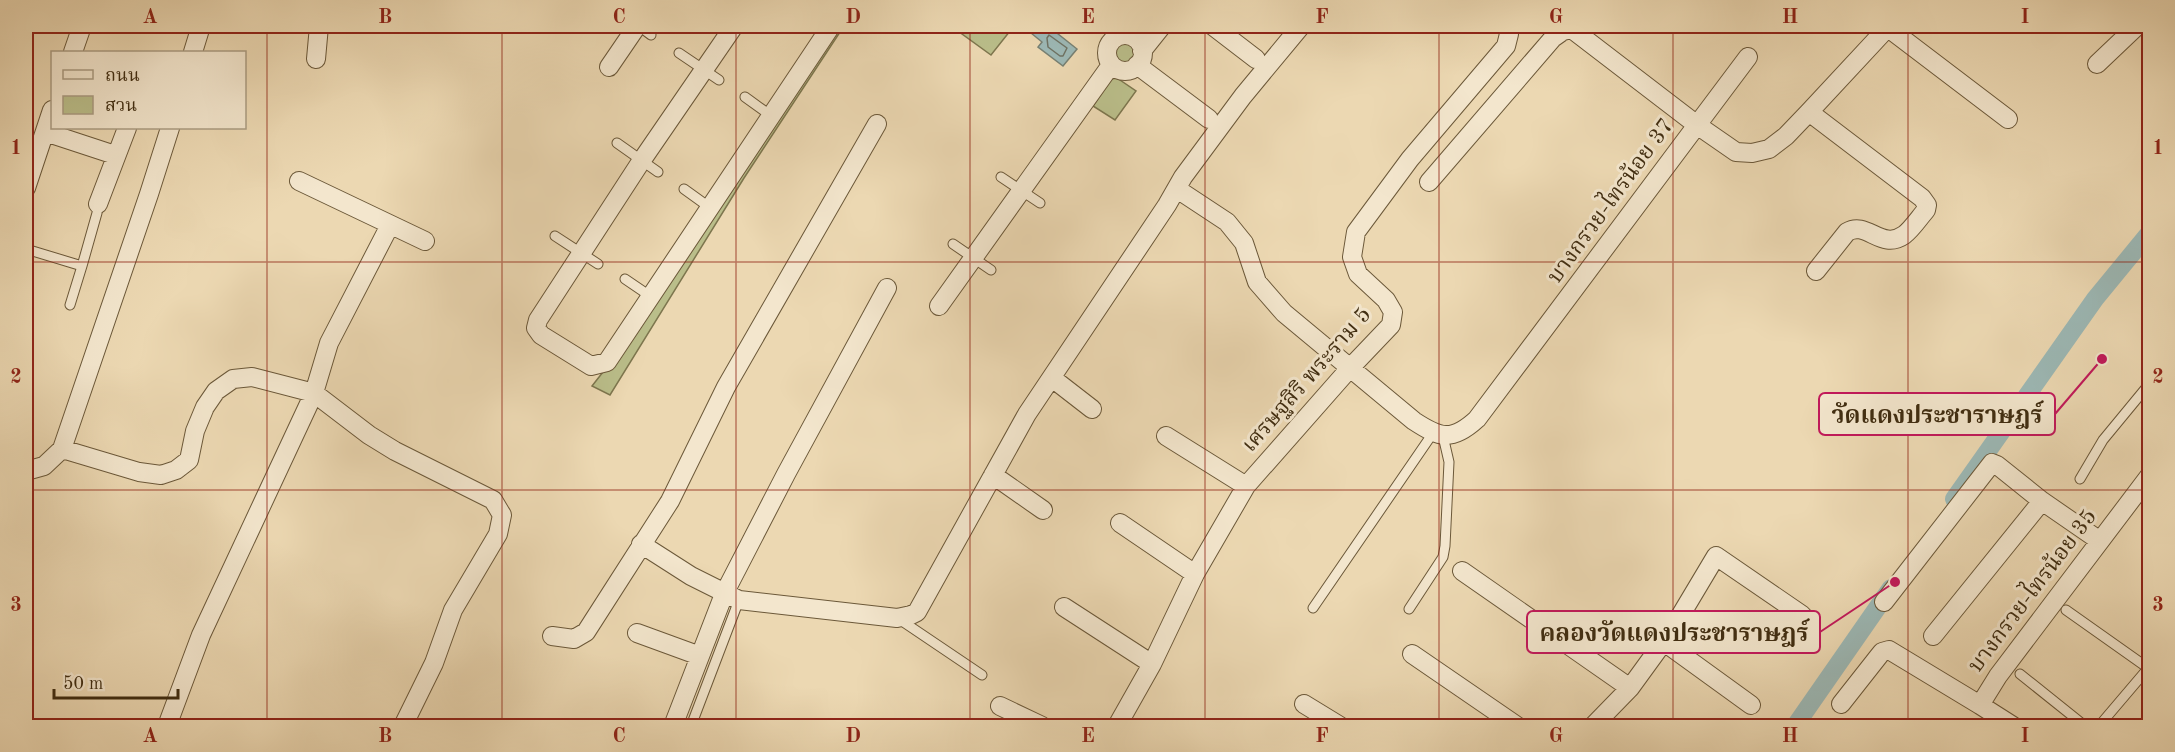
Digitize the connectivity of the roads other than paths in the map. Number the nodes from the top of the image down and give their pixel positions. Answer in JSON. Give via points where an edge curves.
{"nodes":[{"id":1,"x":82,"y":26,"type":"edge"},
{"id":2,"x":201,"y":26,"type":"edge"},
{"id":3,"x":319,"y":26,"type":"edge"},
{"id":4,"x":734,"y":26,"type":"edge"},
{"id":5,"x":831,"y":26,"type":"edge"},
{"id":6,"x":1162,"y":26,"type":"edge"},
{"id":7,"x":1213,"y":26,"type":"edge"},
{"id":8,"x":1300,"y":26,"type":"edge"},
{"id":9,"x":1506,"y":26,"type":"edge"},
{"id":10,"x":1888,"y":26,"type":"edge"},
{"id":11,"x":2137,"y":26,"type":"edge"},
{"id":12,"x":642,"y":29,"type":"edge"},
{"id":13,"x":1125,"y":31,"type":"edge"},
{"id":14,"x":73,"y":51,"type":"edge"},
{"id":15,"x":193,"y":51,"type":"edge"},
{"id":16,"x":679,"y":53,"type":"dead end"},
{"id":17,"x":1748,"y":57,"type":"dead end"},
{"id":18,"x":316,"y":58,"type":"dead end"},
{"id":19,"x":1140,"y":58,"type":"junction"},
{"id":20,"x":1256,"y":59,"type":"dead end"},
{"id":21,"x":2097,"y":64,"type":"dead end"},
{"id":22,"x":1112,"y":65,"type":"junction"},
{"id":23,"x":609,"y":67,"type":"dead end"},
{"id":24,"x":704,"y":69,"type":"junction"},
{"id":25,"x":718,"y":80,"type":"dead end"},
{"id":26,"x":745,"y":98,"type":"dead end"},
{"id":27,"x":1809,"y":112,"type":"junction"},
{"id":28,"x":51,"y":113,"type":"edge"},
{"id":29,"x":770,"y":115,"type":"junction"},
{"id":30,"x":1209,"y":118,"type":"dead end"},
{"id":31,"x":2008,"y":119,"type":"dead end"},
{"id":32,"x":877,"y":124,"type":"dead end"},
{"id":33,"x":1697,"y":125,"type":"junction"},
{"id":34,"x":127,"y":129,"type":"edge"},
{"id":35,"x":170,"y":129,"type":"edge"},
{"id":36,"x":45,"y":132,"type":"junction"},
{"id":37,"x":617,"y":144,"type":"dead end"},
{"id":38,"x":115,"y":155,"type":"junction"},
{"id":39,"x":642,"y":160,"type":"junction"},
{"id":40,"x":658,"y":172,"type":"dead end"},
{"id":41,"x":1001,"y":177,"type":"dead end"},
{"id":42,"x":299,"y":181,"type":"dead end"},
{"id":43,"x":1430,"y":182,"type":"dead end"},
{"id":44,"x":26,"y":188,"type":"edge"},
{"id":45,"x":684,"y":189,"type":"dead end"},
{"id":46,"x":1177,"y":189,"type":"junction"},
{"id":47,"x":1022,"y":191,"type":"junction"},
{"id":48,"x":1040,"y":203,"type":"dead end"},
{"id":49,"x":709,"y":207,"type":"junction"},
{"id":50,"x":98,"y":209,"type":"joint"},
{"id":51,"x":390,"y":225,"type":"junction"},
{"id":52,"x":555,"y":236,"type":"dead end"},
{"id":53,"x":425,"y":241,"type":"dead end"},
{"id":54,"x":953,"y":244,"type":"dead end"},
{"id":55,"x":26,"y":249,"type":"edge"},
{"id":56,"x":581,"y":253,"type":"junction"},
{"id":57,"x":974,"y":258,"type":"junction"},
{"id":58,"x":598,"y":264,"type":"dead end"},
{"id":59,"x":82,"y":266,"type":"junction"},
{"id":60,"x":991,"y":270,"type":"dead end"},
{"id":61,"x":1816,"y":271,"type":"dead end"},
{"id":62,"x":625,"y":279,"type":"dead end"},
{"id":63,"x":887,"y":288,"type":"dead end"},
{"id":64,"x":650,"y":296,"type":"junction"},
{"id":65,"x":70,"y":305,"type":"dead end"},
{"id":66,"x":939,"y":306,"type":"dead end"},
{"id":67,"x":1350,"y":368,"type":"junction"},
{"id":68,"x":1052,"y":378,"type":"junction"},
{"id":69,"x":2150,"y":383,"type":"edge"},
{"id":70,"x":314,"y":393,"type":"junction"},
{"id":71,"x":1092,"y":409,"type":"dead end"},
{"id":72,"x":1438,"y":434,"type":"junction"},
{"id":73,"x":1166,"y":436,"type":"dead end"},
{"id":74,"x":62,"y":449,"type":"junction"},
{"id":75,"x":26,"y":471,"type":"edge"},
{"id":76,"x":993,"y":475,"type":"junction"},
{"id":77,"x":2150,"y":475,"type":"edge"},
{"id":78,"x":2080,"y":479,"type":"dead end"},
{"id":79,"x":1246,"y":486,"type":"junction"},
{"id":80,"x":2042,"y":501,"type":"junction"},
{"id":81,"x":1043,"y":510,"type":"dead end"},
{"id":82,"x":1120,"y":524,"type":"dead end"},
{"id":83,"x":2100,"y":541,"type":"junction"},
{"id":84,"x":641,"y":544,"type":"junction"},
{"id":85,"x":1462,"y":572,"type":"dead end"},
{"id":86,"x":1196,"y":574,"type":"junction"},
{"id":87,"x":731,"y":597,"type":"junction"},
{"id":88,"x":1884,"y":602,"type":"dead end"},
{"id":89,"x":1064,"y":607,"type":"dead end"},
{"id":90,"x":1313,"y":608,"type":"dead end"},
{"id":91,"x":1409,"y":609,"type":"dead end"},
{"id":92,"x":2066,"y":610,"type":"dead end"},
{"id":93,"x":1802,"y":615,"type":"dead end"},
{"id":94,"x":897,"y":618,"type":"junction"},
{"id":95,"x":637,"y":633,"type":"dead end"},
{"id":96,"x":552,"y":636,"type":"dead end"},
{"id":97,"x":1933,"y":636,"type":"dead end"},
{"id":98,"x":1664,"y":642,"type":"junction"},
{"id":99,"x":1412,"y":654,"type":"dead end"},
{"id":100,"x":700,"y":656,"type":"junction"},
{"id":101,"x":1152,"y":663,"type":"junction"},
{"id":102,"x":2149,"y":667,"type":"edge"},
{"id":103,"x":2020,"y":674,"type":"dead end"},
{"id":104,"x":982,"y":675,"type":"dead end"},
{"id":105,"x":1630,"y":688,"type":"junction"},
{"id":106,"x":1304,"y":704,"type":"dead end"},
{"id":107,"x":1841,"y":704,"type":"dead end"},
{"id":108,"x":1751,"y":705,"type":"dead end"},
{"id":109,"x":1980,"y":705,"type":"junction"},
{"id":110,"x":1000,"y":706,"type":"dead end"},
{"id":111,"x":1601,"y":724,"type":"edge"},
{"id":112,"x":167,"y":726,"type":"edge"},
{"id":113,"x":403,"y":726,"type":"edge"},
{"id":114,"x":673,"y":726,"type":"edge"},
{"id":115,"x":691,"y":726,"type":"edge"},
{"id":116,"x":1042,"y":726,"type":"edge"},
{"id":117,"x":1117,"y":726,"type":"edge"},
{"id":118,"x":1340,"y":726,"type":"edge"},
{"id":119,"x":1517,"y":726,"type":"edge"},
{"id":120,"x":2013,"y":726,"type":"edge"},
{"id":121,"x":2085,"y":726,"type":"edge"},
{"id":122,"x":2099,"y":726,"type":"edge"}],
"edges":[{"from":1,"to":14,"type":"street"},
{"from":2,"to":15,"type":"street"},
{"from":3,"to":18,"type":"street"},
{"from":4,"to":24,"type":"street"},
{"from":5,"to":29,"type":"street"},
{"from":6,"to":19,"type":"street"},
{"from":7,"to":20,"type":"street"},
{"from":8,"to":46,"type":"street","via":[[1243,96]]},
{"from":9,"to":67,"type":"street","name":"เศรษฐสิริ พระราม 5","via":[[1506,46],[1410,159],[1356,232],[1352,257],[1358,274],[1393,312],[1391,325]]},
{"from":10,"to":27,"type":"street","name":"บางกรวย-ไทรน้อย 37"},
{"from":10,"to":31,"type":"street"},
{"from":11,"to":21,"type":"street"},
{"from":12,"to":23,"type":"street"},
{"from":13,"to":19,"type":"street","via":[[1139,42]]},
{"from":13,"to":22,"type":"street","via":[[1109,45],[1107,55]]},
{"from":16,"to":24,"type":"lane"},
{"from":17,"to":33,"type":"street"},
{"from":19,"to":22,"type":"street","via":[[1125,70]]},
{"from":19,"to":30,"type":"street"},
{"from":22,"to":47,"type":"street"},
{"from":24,"to":25,"type":"lane"},
{"from":24,"to":39,"type":"street"},
{"from":26,"to":29,"type":"lane"},
{"from":27,"to":33,"type":"street","name":"บางกรวย-ไทรน้อย 37","via":[[1769,150],[1752,153],[1736,152]]},
{"from":27,"to":61,"type":"street","via":[[1927,205],[1905,235],[1898,238],[1879,239],[1860,228],[1846,232]]},
{"from":28,"to":36,"type":"street"},
{"from":29,"to":49,"type":"street"},
{"from":32,"to":84,"type":"street","via":[[726,387],[670,501]]},
{"from":33,"to":43,"type":"street","via":[[1571,29],[1553,38]]},
{"from":33,"to":72,"type":"street","name":"บางกรวย-ไทรน้อย 37","via":[[1477,419],[1455,434]]},
{"from":34,"to":38,"type":"street"},
{"from":35,"to":74,"type":"street"},
{"from":36,"to":38,"type":"street"},
{"from":36,"to":44,"type":"street"},
{"from":37,"to":39,"type":"lane"},
{"from":38,"to":50,"type":"street"},
{"from":39,"to":40,"type":"lane"},
{"from":39,"to":56,"type":"street"},
{"from":41,"to":47,"type":"lane"},
{"from":42,"to":51,"type":"street"},
{"from":45,"to":49,"type":"lane"},
{"from":46,"to":67,"type":"street","via":[[1227,222],[1244,243],[1257,282],[1284,313]]},
{"from":46,"to":68,"type":"street"},
{"from":47,"to":48,"type":"lane"},
{"from":47,"to":57,"type":"street"},
{"from":49,"to":64,"type":"street"},
{"from":50,"to":59,"type":"lane"},
{"from":51,"to":53,"type":"street"},
{"from":51,"to":70,"type":"street","via":[[329,343]]},
{"from":52,"to":56,"type":"lane"},
{"from":54,"to":57,"type":"lane"},
{"from":55,"to":59,"type":"lane"},
{"from":56,"to":58,"type":"lane"},
{"from":56,"to":64,"type":"street","via":[[538,320],[536,328],[541,335],[591,366],[607,362]]},
{"from":57,"to":60,"type":"lane"},
{"from":57,"to":66,"type":"street"},
{"from":59,"to":65,"type":"lane"},
{"from":62,"to":64,"type":"lane"},
{"from":63,"to":87,"type":"street","via":[[786,474]]},
{"from":67,"to":72,"type":"street","via":[[1391,403]]},
{"from":67,"to":79,"type":"street","name":"เศรษฐสิริ พระราม 5"},
{"from":68,"to":71,"type":"street"},
{"from":68,"to":76,"type":"street"},
{"from":69,"to":78,"type":"lane","via":[[2103,440]]},
{"from":70,"to":74,"type":"street","via":[[252,377],[223,384],[205,408],[189,460],[161,475]]},
{"from":70,"to":112,"type":"street","via":[[201,635]]},
{"from":70,"to":113,"type":"street","via":[[395,451],[493,500],[502,515],[498,534],[453,610],[434,663]]},
{"from":72,"to":90,"type":"lane"},
{"from":72,"to":91,"type":"lane","via":[[1449,462],[1445,546],[1443,557]]},
{"from":73,"to":79,"type":"street"},
{"from":74,"to":75,"type":"street","via":[[44,466]]},
{"from":76,"to":81,"type":"street"},
{"from":76,"to":94,"type":"street","via":[[920,607],[911,615]]},
{"from":77,"to":83,"type":"street","name":"บางกรวย-ไทรน้อย 35"},
{"from":79,"to":86,"type":"street","name":"เศรษฐสิริ พระราม 5"},
{"from":80,"to":83,"type":"street"},
{"from":80,"to":88,"type":"street","via":[[1992,464]]},
{"from":80,"to":97,"type":"street"},
{"from":82,"to":86,"type":"street"},
{"from":83,"to":109,"type":"street","name":"บางกรวย-ไทรน้อย 35"},
{"from":84,"to":87,"type":"street"},
{"from":84,"to":96,"type":"street","via":[[586,632],[574,639]]},
{"from":85,"to":105,"type":"street"},
{"from":86,"to":101,"type":"street","name":"เศรษฐสิริ พระราม 5"},
{"from":87,"to":94,"type":"street"},
{"from":87,"to":100,"type":"street"},
{"from":87,"to":115,"type":"lane"},
{"from":89,"to":101,"type":"street"},
{"from":92,"to":102,"type":"lane"},
{"from":93,"to":98,"type":"street","via":[[1716,556]]},
{"from":94,"to":104,"type":"lane"},
{"from":95,"to":100,"type":"street"},
{"from":98,"to":105,"type":"street"},
{"from":98,"to":108,"type":"street"},
{"from":99,"to":119,"type":"street"},
{"from":100,"to":114,"type":"street"},
{"from":101,"to":117,"type":"street","name":"เศรษฐสิริ พระราม 5"},
{"from":102,"to":122,"type":"lane"},
{"from":103,"to":121,"type":"lane"},
{"from":105,"to":111,"type":"street"},
{"from":106,"to":118,"type":"street"},
{"from":107,"to":109,"type":"street","via":[[1882,652],[1889,650]]},
{"from":109,"to":120,"type":"street","name":"บางกรวย-ไทรน้อย 35"},
{"from":110,"to":116,"type":"street"}]}
